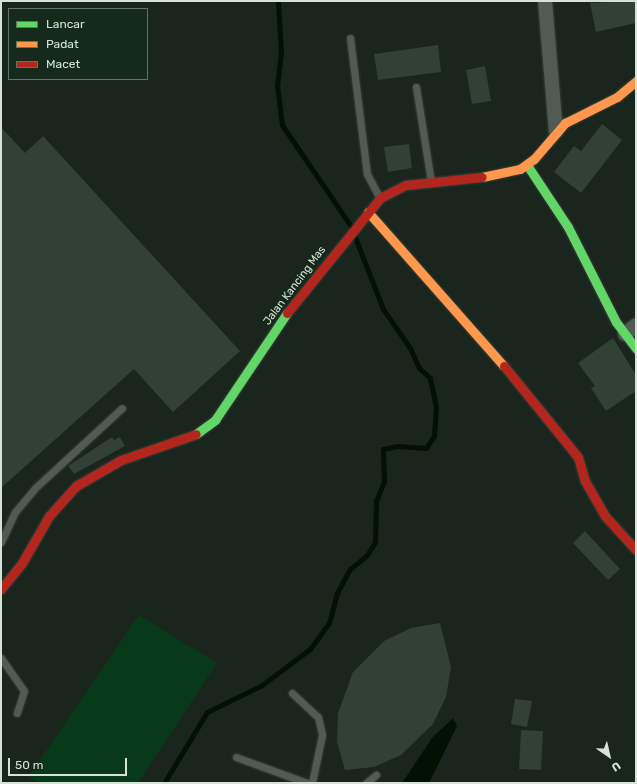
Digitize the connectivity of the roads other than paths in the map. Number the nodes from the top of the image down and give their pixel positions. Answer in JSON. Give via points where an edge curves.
{"nodes":[{"id":1,"x":545,"y":1,"type":"edge"},
{"id":2,"x":350,"y":38,"type":"dead end"},
{"id":3,"x":636,"y":81,"type":"edge"},
{"id":4,"x":416,"y":87,"type":"dead end"},
{"id":5,"x":556,"y":132,"type":"junction"},
{"id":6,"x":527,"y":165,"type":"junction"},
{"id":7,"x":432,"y":183,"type":"junction"},
{"id":8,"x":380,"y":198,"type":"junction"},
{"id":9,"x":368,"y":212,"type":"junction"},
{"id":10,"x":636,"y":325,"type":"edge"},
{"id":11,"x":625,"y":334,"type":"junction"},
{"id":12,"x":636,"y":349,"type":"edge"},
{"id":13,"x":122,"y":408,"type":"dead end"},
{"id":14,"x":1,"y":542,"type":"edge"},
{"id":15,"x":636,"y":550,"type":"edge"},
{"id":16,"x":2,"y":585,"type":"edge"},
{"id":17,"x":1,"y":658,"type":"edge"},
{"id":18,"x":292,"y":693,"type":"dead end"},
{"id":19,"x":18,"y":713,"type":"dead end"},
{"id":20,"x":236,"y":757,"type":"dead end"},
{"id":21,"x":376,"y":775,"type":"dead end"},
{"id":22,"x":308,"y":783,"type":"edge"},
{"id":23,"x":312,"y":783,"type":"edge"},
{"id":24,"x":366,"y":783,"type":"edge"}],
"edges":[{"from":1,"to":5,"type":"street"},
{"from":2,"to":8,"type":"lane","via":[[367,174]]},
{"from":3,"to":5,"type":"street","name":"Jalan Kancing Mas","via":[[617,97],[570,119]]},
{"from":4,"to":7,"type":"lane"},
{"from":5,"to":6,"type":"street","name":"Jalan Kancing Mas"},
{"from":6,"to":7,"type":"street","name":"Jalan Kancing Mas","via":[[497,176]]},
{"from":6,"to":11,"type":"street","via":[[568,227],[594,282]]},
{"from":7,"to":8,"type":"street","name":"Jalan Kancing Mas","via":[[397,187]]},
{"from":8,"to":9,"type":"street","name":"Jalan Kancing Mas"},
{"from":9,"to":15,"type":"street","via":[[545,413],[578,457],[585,481],[605,516]]},
{"from":9,"to":16,"type":"street","name":"Jalan Kancing Mas","via":[[286,314],[215,420],[196,434],[121,460],[76,486],[49,516]]},
{"from":10,"to":11,"type":"street"},
{"from":11,"to":12,"type":"street"},
{"from":13,"to":14,"type":"lane","via":[[35,488],[15,512]]},
{"from":17,"to":19,"type":"lane","via":[[24,691]]},
{"from":18,"to":23,"type":"lane","via":[[318,717],[322,735]]},
{"from":20,"to":22,"type":"lane"},
{"from":21,"to":24,"type":"lane"}]}
